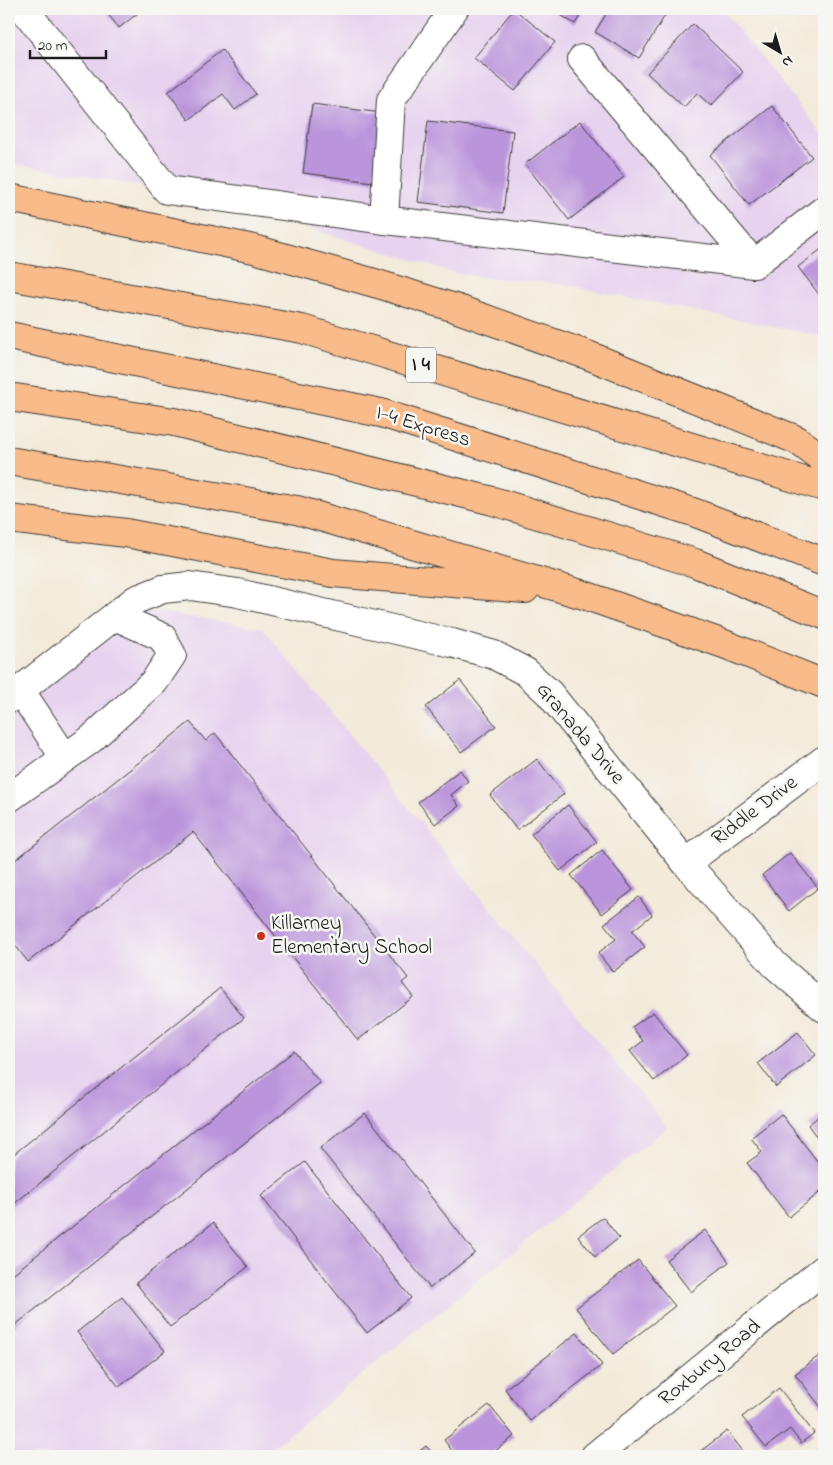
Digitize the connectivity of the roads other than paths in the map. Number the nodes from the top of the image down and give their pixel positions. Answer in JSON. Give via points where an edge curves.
{"nodes":[{"id":1,"x":24,"y":9,"type":"edge"},
{"id":2,"x":454,"y":9,"type":"edge"},
{"id":3,"x":582,"y":59,"type":"dead end"},
{"id":4,"x":9,"y":198,"type":"edge"},
{"id":5,"x":824,"y":210,"type":"edge"},
{"id":6,"x":384,"y":220,"type":"junction"},
{"id":7,"x":754,"y":264,"type":"junction"},
{"id":8,"x":9,"y":276,"type":"edge"},
{"id":9,"x":9,"y":336,"type":"edge"},
{"id":10,"x":9,"y":397,"type":"edge"},
{"id":11,"x":824,"y":460,"type":"edge"},
{"id":12,"x":9,"y":461,"type":"edge"},
{"id":13,"x":824,"y":487,"type":"edge"},
{"id":14,"x":9,"y":519,"type":"edge"},
{"id":15,"x":824,"y":562,"type":"edge"},
{"id":16,"x":584,"y":594,"type":"junction"},
{"id":17,"x":125,"y":608,"type":"junction"},
{"id":18,"x":824,"y":615,"type":"edge"},
{"id":19,"x":824,"y":684,"type":"edge"},
{"id":20,"x":14,"y":694,"type":"edge"},
{"id":21,"x":65,"y":758,"type":"junction"},
{"id":22,"x":824,"y":760,"type":"edge"},
{"id":23,"x":9,"y":798,"type":"edge"},
{"id":24,"x":686,"y":863,"type":"junction"},
{"id":25,"x":824,"y":1008,"type":"edge"},
{"id":26,"x":824,"y":1269,"type":"edge"},
{"id":27,"x":595,"y":1456,"type":"edge"}],
"edges":[{"from":1,"to":6,"type":"street","via":[[167,190]]},
{"from":2,"to":6,"type":"street","via":[[391,100]]},
{"from":3,"to":7,"type":"street"},
{"from":4,"to":11,"type":"highway","via":[[254,249],[455,308],[590,356],[797,440]]},
{"from":5,"to":7,"type":"street"},
{"from":6,"to":7,"type":"street"},
{"from":8,"to":13,"type":"highway","number":"I 4","via":[[302,329]]},
{"from":9,"to":15,"type":"highway","name":"I-4 Express","via":[[381,413],[693,512]]},
{"from":10,"to":18,"type":"highway","via":[[174,422],[493,500],[695,563]]},
{"from":12,"to":16,"type":"highway","via":[[298,510]]},
{"from":14,"to":16,"type":"highway","via":[[126,533],[333,573]]},
{"from":16,"to":19,"type":"highway"},
{"from":17,"to":20,"type":"street","name":"Granada Drive"},
{"from":17,"to":21,"type":"street","via":[[162,637],[172,654],[154,682],[90,740]]},
{"from":17,"to":24,"type":"street","name":"Granada Drive","via":[[163,589],[190,586],[214,589],[442,640],[494,655],[526,672],[549,693]]},
{"from":20,"to":21,"type":"street"},
{"from":21,"to":23,"type":"street"},
{"from":22,"to":24,"type":"street","name":"Riddle Drive"},
{"from":24,"to":25,"type":"street","name":"Granada Drive","via":[[775,965]]},
{"from":26,"to":27,"type":"street","name":"Roxbury Road"}]}
